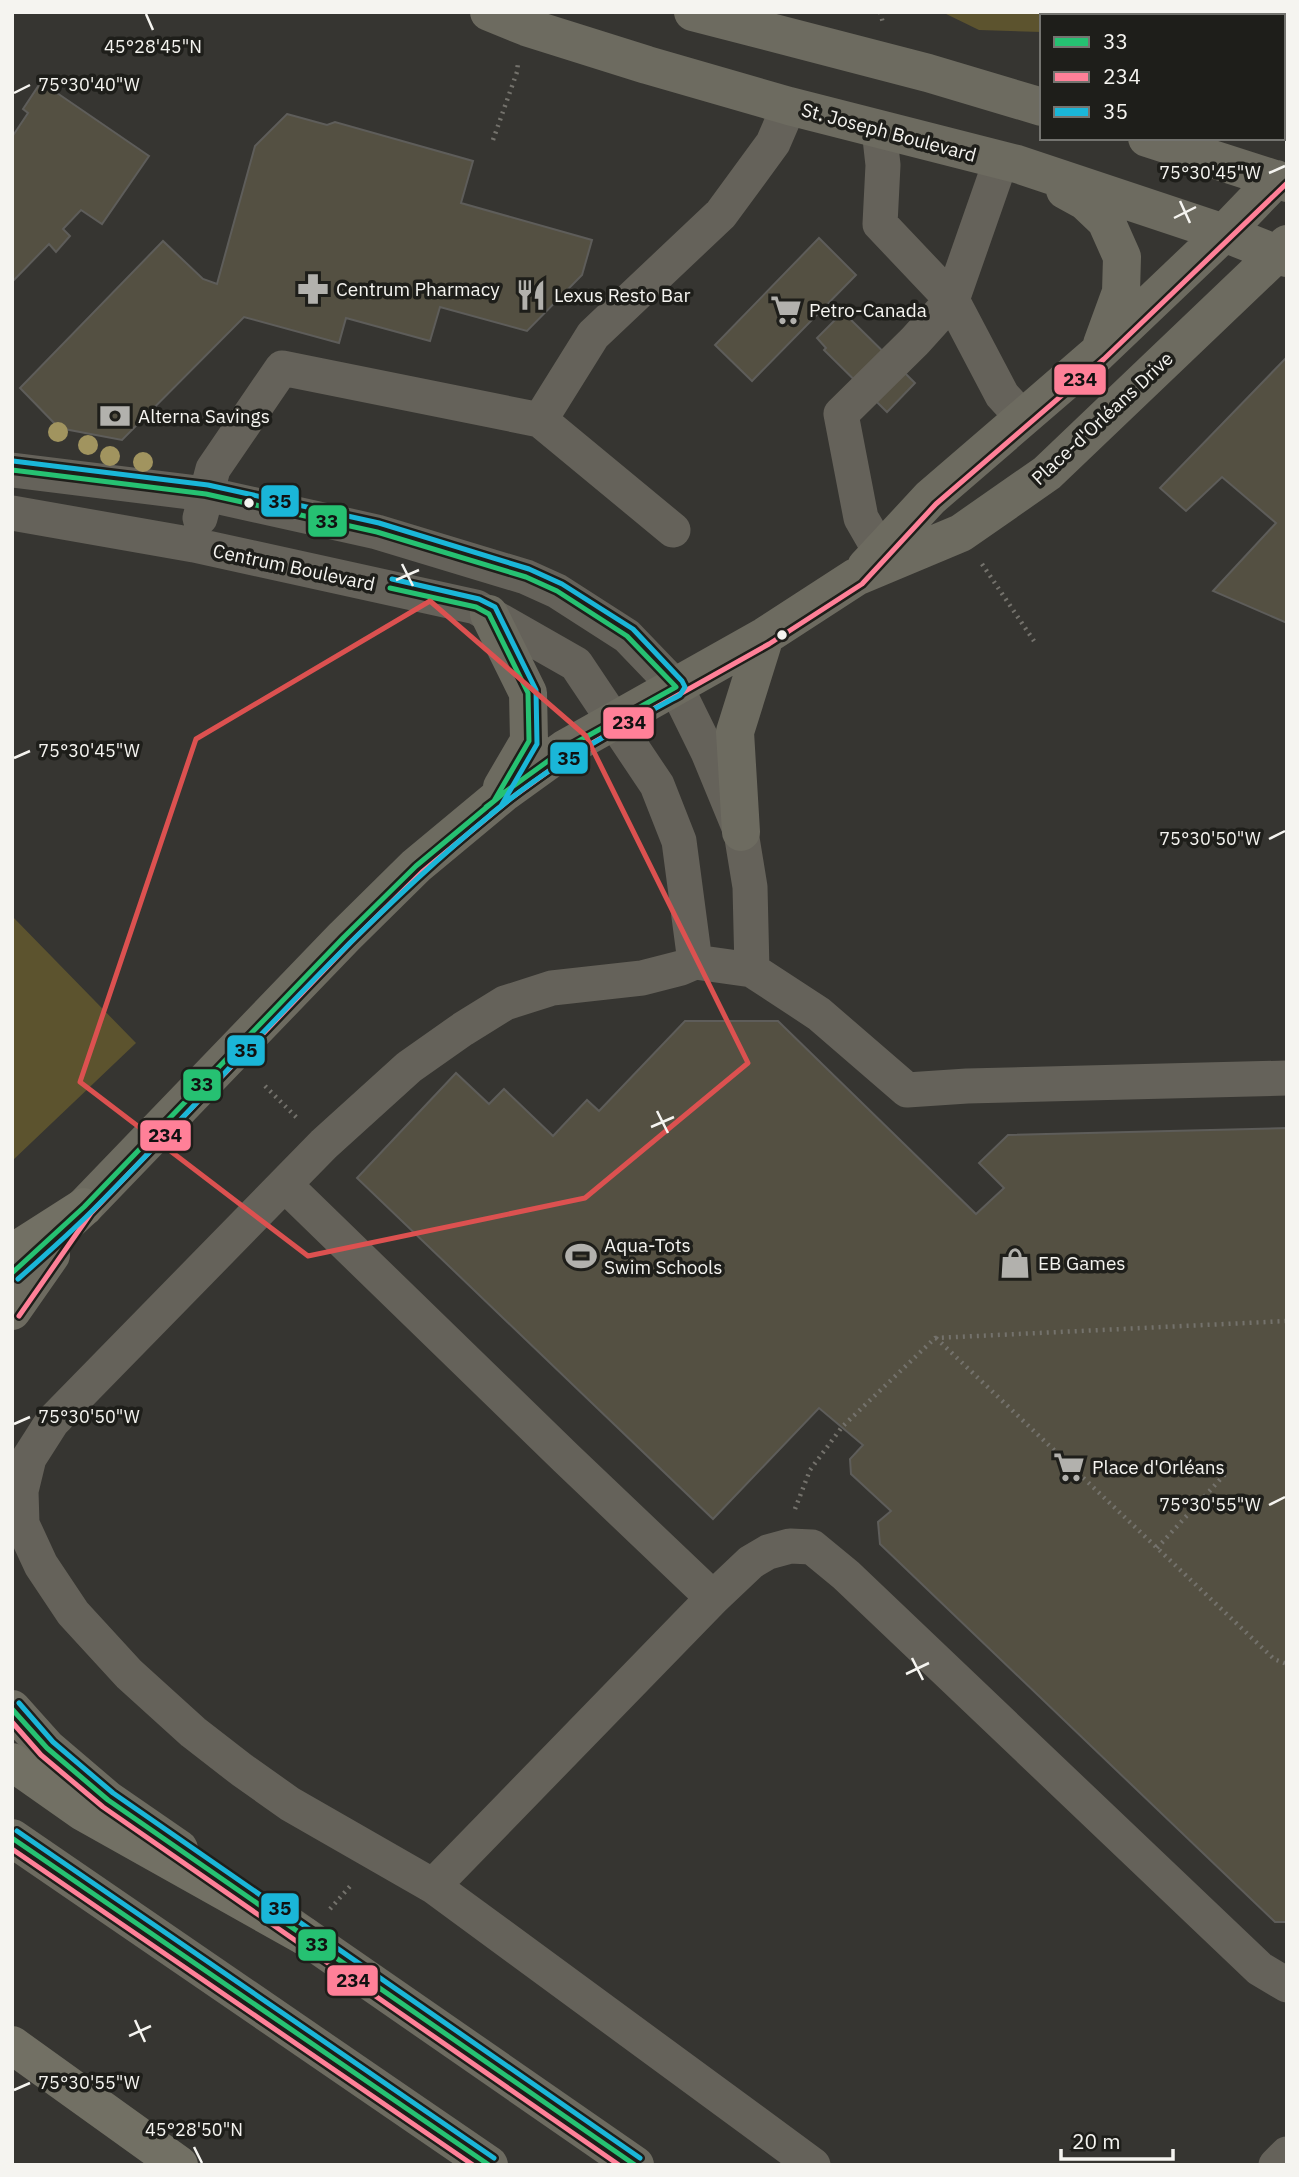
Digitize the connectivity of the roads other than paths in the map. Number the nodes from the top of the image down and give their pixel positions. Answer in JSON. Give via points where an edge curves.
{"nodes":[{"id":1,"x":489,"y":12,"type":"edge"},
{"id":2,"x":693,"y":12,"type":"edge"},
{"id":3,"x":789,"y":106,"type":"junction"},
{"id":4,"x":1040,"y":106,"type":"edge"},
{"id":5,"x":879,"y":129,"type":"junction"},
{"id":6,"x":1154,"y":140,"type":"edge"},
{"id":7,"x":1009,"y":162,"type":"junction"},
{"id":8,"x":1283,"y":178,"type":"edge"},
{"id":9,"x":1224,"y":233,"type":"junction"},
{"id":10,"x":1283,"y":252,"type":"edge"},
{"id":11,"x":952,"y":300,"type":"junction"},
{"id":12,"x":1098,"y":353,"type":"junction"},
{"id":13,"x":1023,"y":418,"type":"junction"},
{"id":14,"x":540,"y":420,"type":"junction"},
{"id":15,"x":12,"y":470,"type":"edge"},
{"id":16,"x":206,"y":495,"type":"junction"},
{"id":17,"x":12,"y":513,"type":"edge"},
{"id":18,"x":673,"y":530,"type":"dead end"},
{"id":19,"x":194,"y":545,"type":"junction"},
{"id":20,"x":868,"y":564,"type":"junction"},
{"id":21,"x":489,"y":614,"type":"junction"},
{"id":22,"x":765,"y":636,"type":"junction"},
{"id":23,"x":676,"y":688,"type":"junction"},
{"id":24,"x":615,"y":722,"type":"junction"},
{"id":25,"x":494,"y":800,"type":"junction"},
{"id":26,"x":741,"y":832,"type":"junction"},
{"id":27,"x":695,"y":962,"type":"junction"},
{"id":28,"x":752,"y":970,"type":"junction"},
{"id":29,"x":1287,"y":1078,"type":"edge"},
{"id":30,"x":285,"y":1185,"type":"junction"},
{"id":31,"x":84,"y":1207,"type":"junction"},
{"id":32,"x":12,"y":1253,"type":"edge"},
{"id":33,"x":12,"y":1273,"type":"edge"},
{"id":34,"x":12,"y":1311,"type":"edge"},
{"id":35,"x":713,"y":1598,"type":"junction"},
{"id":36,"x":12,"y":1709,"type":"edge"},
{"id":37,"x":12,"y":1762,"type":"edge"},
{"id":38,"x":12,"y":1838,"type":"edge"},
{"id":39,"x":432,"y":1886,"type":"junction"},
{"id":40,"x":313,"y":1927,"type":"junction"},
{"id":41,"x":1287,"y":1985,"type":"edge"},
{"id":42,"x":12,"y":2045,"type":"edge"},
{"id":43,"x":1287,"y":2154,"type":"edge"},
{"id":44,"x":179,"y":2165,"type":"edge"},
{"id":45,"x":489,"y":2165,"type":"edge"},
{"id":46,"x":635,"y":2165,"type":"edge"},
{"id":47,"x":813,"y":2165,"type":"edge"},
{"id":48,"x":1276,"y":2165,"type":"edge"}],
"edges":[{"from":1,"to":3,"type":"main road","name":"St. Joseph Boulevard"},
{"from":2,"to":4,"type":"main road"},
{"from":3,"to":5,"type":"main road","name":"St. Joseph Boulevard"},
{"from":3,"to":14,"type":"street","via":[[773,143],[722,214],[593,335]]},
{"from":5,"to":7,"type":"main road","name":"St. Joseph Boulevard"},
{"from":5,"to":11,"type":"street","via":[[883,165],[880,224]]},
{"from":6,"to":8,"type":"main road"},
{"from":7,"to":9,"type":"main road","name":"St. Joseph Boulevard"},
{"from":7,"to":11,"type":"street"},
{"from":7,"to":12,"type":"main road","via":[[1085,201],[1106,221],[1122,257],[1121,292]]},
{"from":8,"to":9,"type":"main road","name":"Place-d'Orléans Drive"},
{"from":9,"to":10,"type":"main road","name":"St. Joseph Boulevard"},
{"from":9,"to":12,"type":"main road","name":"Place-d'Orléans Drive"},
{"from":10,"to":20,"type":"main road","name":"Place-d'Orléans Drive","via":[[1047,473],[961,533]]},
{"from":11,"to":13,"type":"street","via":[[1002,394]]},
{"from":11,"to":20,"type":"street","via":[[841,414]]},
{"from":12,"to":13,"type":"main road","name":"Place-d'Orléans Drive"},
{"from":13,"to":20,"type":"main road","name":"Place-d'Orléans Drive","via":[[930,498]]},
{"from":14,"to":16,"type":"street","via":[[282,368],[213,469]]},
{"from":14,"to":18,"type":"street"},
{"from":15,"to":16,"type":"street"},
{"from":16,"to":19,"type":"street"},
{"from":16,"to":23,"type":"street","via":[[377,532],[526,577],[627,636]]},
{"from":17,"to":19,"type":"street","name":"Centrum Boulevard"},
{"from":19,"to":21,"type":"street","name":"Centrum Boulevard","via":[[475,607]]},
{"from":20,"to":22,"type":"main road","name":"Place-d'Orléans Drive"},
{"from":21,"to":24,"type":"street","name":"Centrum Boulevard","via":[[576,664]]},
{"from":21,"to":25,"type":"main road","via":[[528,693],[529,741]]},
{"from":22,"to":23,"type":"main road","name":"Place-d'Orléans Drive"},
{"from":22,"to":26,"type":"main road","via":[[735,732]]},
{"from":23,"to":24,"type":"main road","name":"Place-d'Orléans Drive"},
{"from":23,"to":26,"type":"street"},
{"from":24,"to":25,"type":"main road","name":"Place-d'Orléans Drive","via":[[566,748]]},
{"from":24,"to":27,"type":"street","name":"Centrum Boulevard","via":[[657,785],[679,841]]},
{"from":25,"to":31,"type":"main road","name":"Place-d'Orléans Drive","via":[[416,866],[344,937]]},
{"from":26,"to":28,"type":"street","via":[[750,887]]},
{"from":27,"to":28,"type":"street"},
{"from":27,"to":30,"type":"street","via":[[642,978],[552,988],[505,1003],[409,1067]]},
{"from":28,"to":29,"type":"street","via":[[819,1014],[907,1090]]},
{"from":30,"to":35,"type":"street"},
{"from":30,"to":39,"type":"street","via":[[52,1422],[29,1458],[21,1491],[22,1524],[41,1565],[74,1613],[129,1674],[192,1732],[290,1804]]},
{"from":31,"to":32,"type":"highway"},
{"from":31,"to":33,"type":"main road","name":"Place-d'Orléans Drive"},
{"from":31,"to":34,"type":"main road","name":"Place-d'Orléans Drive"},
{"from":35,"to":39,"type":"street"},
{"from":35,"to":41,"type":"street","via":[[768,1552],[812,1547],[1260,1969]]},
{"from":36,"to":40,"type":"main road","via":[[47,1748],[108,1800]]},
{"from":37,"to":40,"type":"highway","via":[[83,1812]]},
{"from":38,"to":45,"type":"main road"},
{"from":39,"to":47,"type":"street"},
{"from":40,"to":46,"type":"main road"},
{"from":42,"to":44,"type":"highway"},
{"from":43,"to":48,"type":"street"}]}
